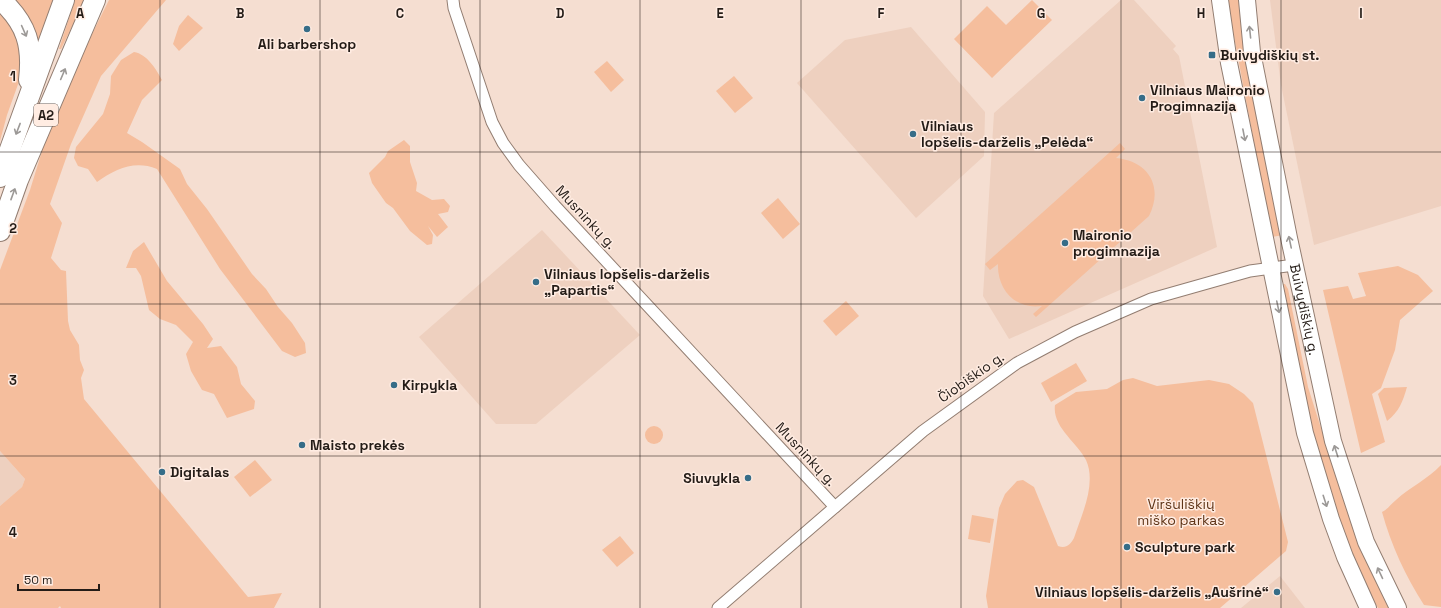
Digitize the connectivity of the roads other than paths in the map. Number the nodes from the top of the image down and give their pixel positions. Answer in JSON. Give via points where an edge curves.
{"nodes":[{"id":1,"x":0,"y":0,"type":"edge"},
{"id":2,"x":64,"y":0,"type":"edge"},
{"id":3,"x":95,"y":0,"type":"edge"},
{"id":4,"x":454,"y":0,"type":"edge"},
{"id":5,"x":1220,"y":0,"type":"edge"},
{"id":6,"x":1247,"y":0,"type":"edge"},
{"id":7,"x":27,"y":105,"type":"junction"},
{"id":8,"x":0,"y":177,"type":"edge"},
{"id":9,"x":0,"y":231,"type":"edge"},
{"id":10,"x":1294,"y":265,"type":"junction"},
{"id":11,"x":1270,"y":269,"type":"junction"},
{"id":12,"x":835,"y":507,"type":"junction"},
{"id":13,"x":718,"y":608,"type":"edge"},
{"id":14,"x":1368,"y":608,"type":"edge"},
{"id":15,"x":1398,"y":608,"type":"edge"}],
"edges":[{"from":1,"to":7,"type":"highway","one_way":true,"via":[[16,17],[29,44],[31,57]]},
{"from":2,"to":7,"type":"highway","number":"A2"},
{"from":9,"to":3,"type":"highway","number":"A2","one_way":true,"via":[[18,180]]},
{"from":4,"to":12,"type":"street","name":"Musninkų g.","via":[[456,18],[492,122],[519,165]]},
{"from":5,"to":11,"type":"main road","name":"Buivydiškių g.","one_way":true,"via":[[1229,63]]},
{"from":10,"to":6,"type":"main road","name":"Buivydiškių g.","one_way":true,"via":[[1252,52]]},
{"from":7,"to":8,"type":"highway","number":"A2","one_way":true},
{"from":10,"to":11,"type":"street","name":"Čiobiškio g."},
{"from":15,"to":10,"type":"main road","name":"Buivydiškių g.","one_way":true,"via":[[1366,542],[1333,441]]},
{"from":11,"to":12,"type":"street","name":"Čiobiškio g.","via":[[1238,274],[1151,299],[1040,350],[997,376],[923,431]]},
{"from":11,"to":14,"type":"main road","name":"Buivydiškių g.","one_way":true,"via":[[1314,465],[1345,557]]},
{"from":12,"to":13,"type":"street","name":"Čiobiškio g."}]}
